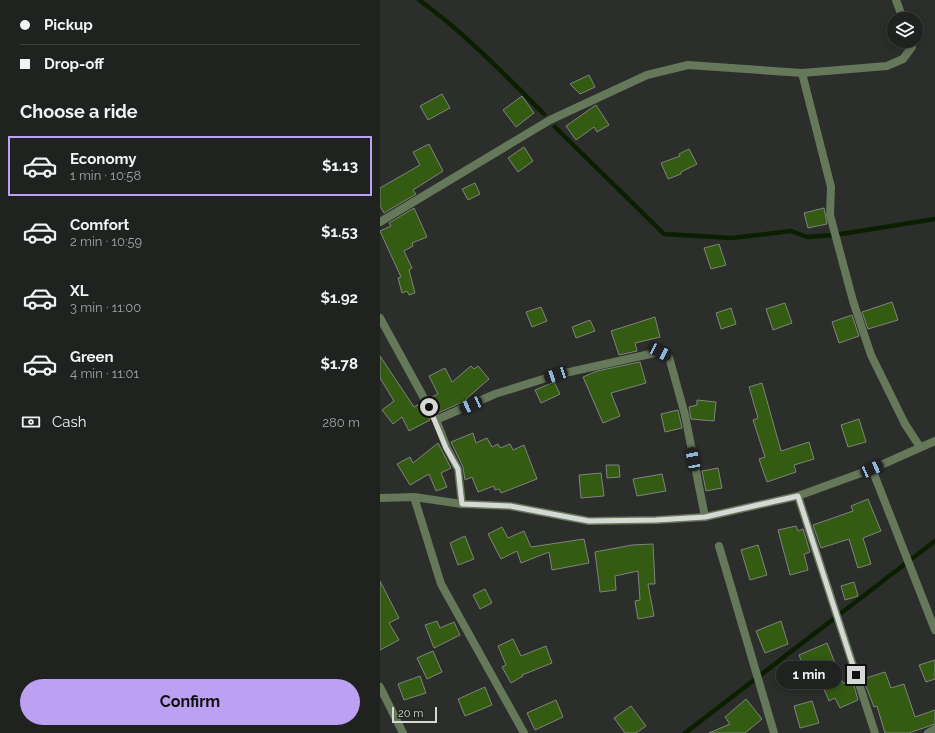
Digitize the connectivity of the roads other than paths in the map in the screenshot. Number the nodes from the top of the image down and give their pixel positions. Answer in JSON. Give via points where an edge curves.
{"nodes":[{"id":1,"x":896,"y":0,"type":"edge"},
{"id":2,"x":900,"y":12,"type":"edge"},
{"id":3,"x":911,"y":48,"type":"edge"},
{"id":4,"x":802,"y":74,"type":"junction"},
{"id":5,"x":380,"y":222,"type":"edge"},
{"id":6,"x":380,"y":318,"type":"edge"},
{"id":7,"x":436,"y":420,"type":"junction"},
{"id":8,"x":935,"y":441,"type":"edge"},
{"id":9,"x":920,"y":447,"type":"junction"},
{"id":10,"x":872,"y":469,"type":"junction"},
{"id":11,"x":798,"y":496,"type":"junction"},
{"id":12,"x":414,"y":497,"type":"junction"},
{"id":13,"x":380,"y":498,"type":"edge"},
{"id":14,"x":462,"y":504,"type":"junction"},
{"id":15,"x":705,"y":517,"type":"junction"},
{"id":16,"x":719,"y":546,"type":"dead end"},
{"id":17,"x":935,"y":630,"type":"edge"},
{"id":18,"x":380,"y":687,"type":"edge"},
{"id":19,"x":935,"y":729,"type":"edge"},
{"id":20,"x":403,"y":733,"type":"edge"},
{"id":21,"x":524,"y":733,"type":"edge"},
{"id":22,"x":774,"y":733,"type":"edge"},
{"id":23,"x":875,"y":733,"type":"edge"},
{"id":24,"x":928,"y":733,"type":"edge"}],
"edges":[{"from":1,"to":2,"type":"street"},
{"from":3,"to":4,"type":"street","via":[[903,59],[887,66]]},
{"from":4,"to":5,"type":"street","via":[[688,65],[647,75],[550,120]]},
{"from":4,"to":9,"type":"street","via":[[831,187],[830,215],[853,301],[871,355],[905,424]]},
{"from":6,"to":7,"type":"street"},
{"from":7,"to":14,"type":"street","via":[[446,448],[458,469]]},
{"from":7,"to":15,"type":"street","via":[[495,394],[556,375],[660,352],[669,357],[685,415]]},
{"from":8,"to":9,"type":"street"},
{"from":9,"to":10,"type":"street"},
{"from":10,"to":11,"type":"street"},
{"from":10,"to":17,"type":"street"},
{"from":11,"to":15,"type":"street"},
{"from":11,"to":23,"type":"street"},
{"from":12,"to":13,"type":"street"},
{"from":12,"to":14,"type":"street"},
{"from":12,"to":21,"type":"street","via":[[441,584]]},
{"from":14,"to":15,"type":"street","via":[[510,506],[589,521]]},
{"from":16,"to":22,"type":"street"},
{"from":18,"to":20,"type":"street"},
{"from":19,"to":24,"type":"street"}]}
